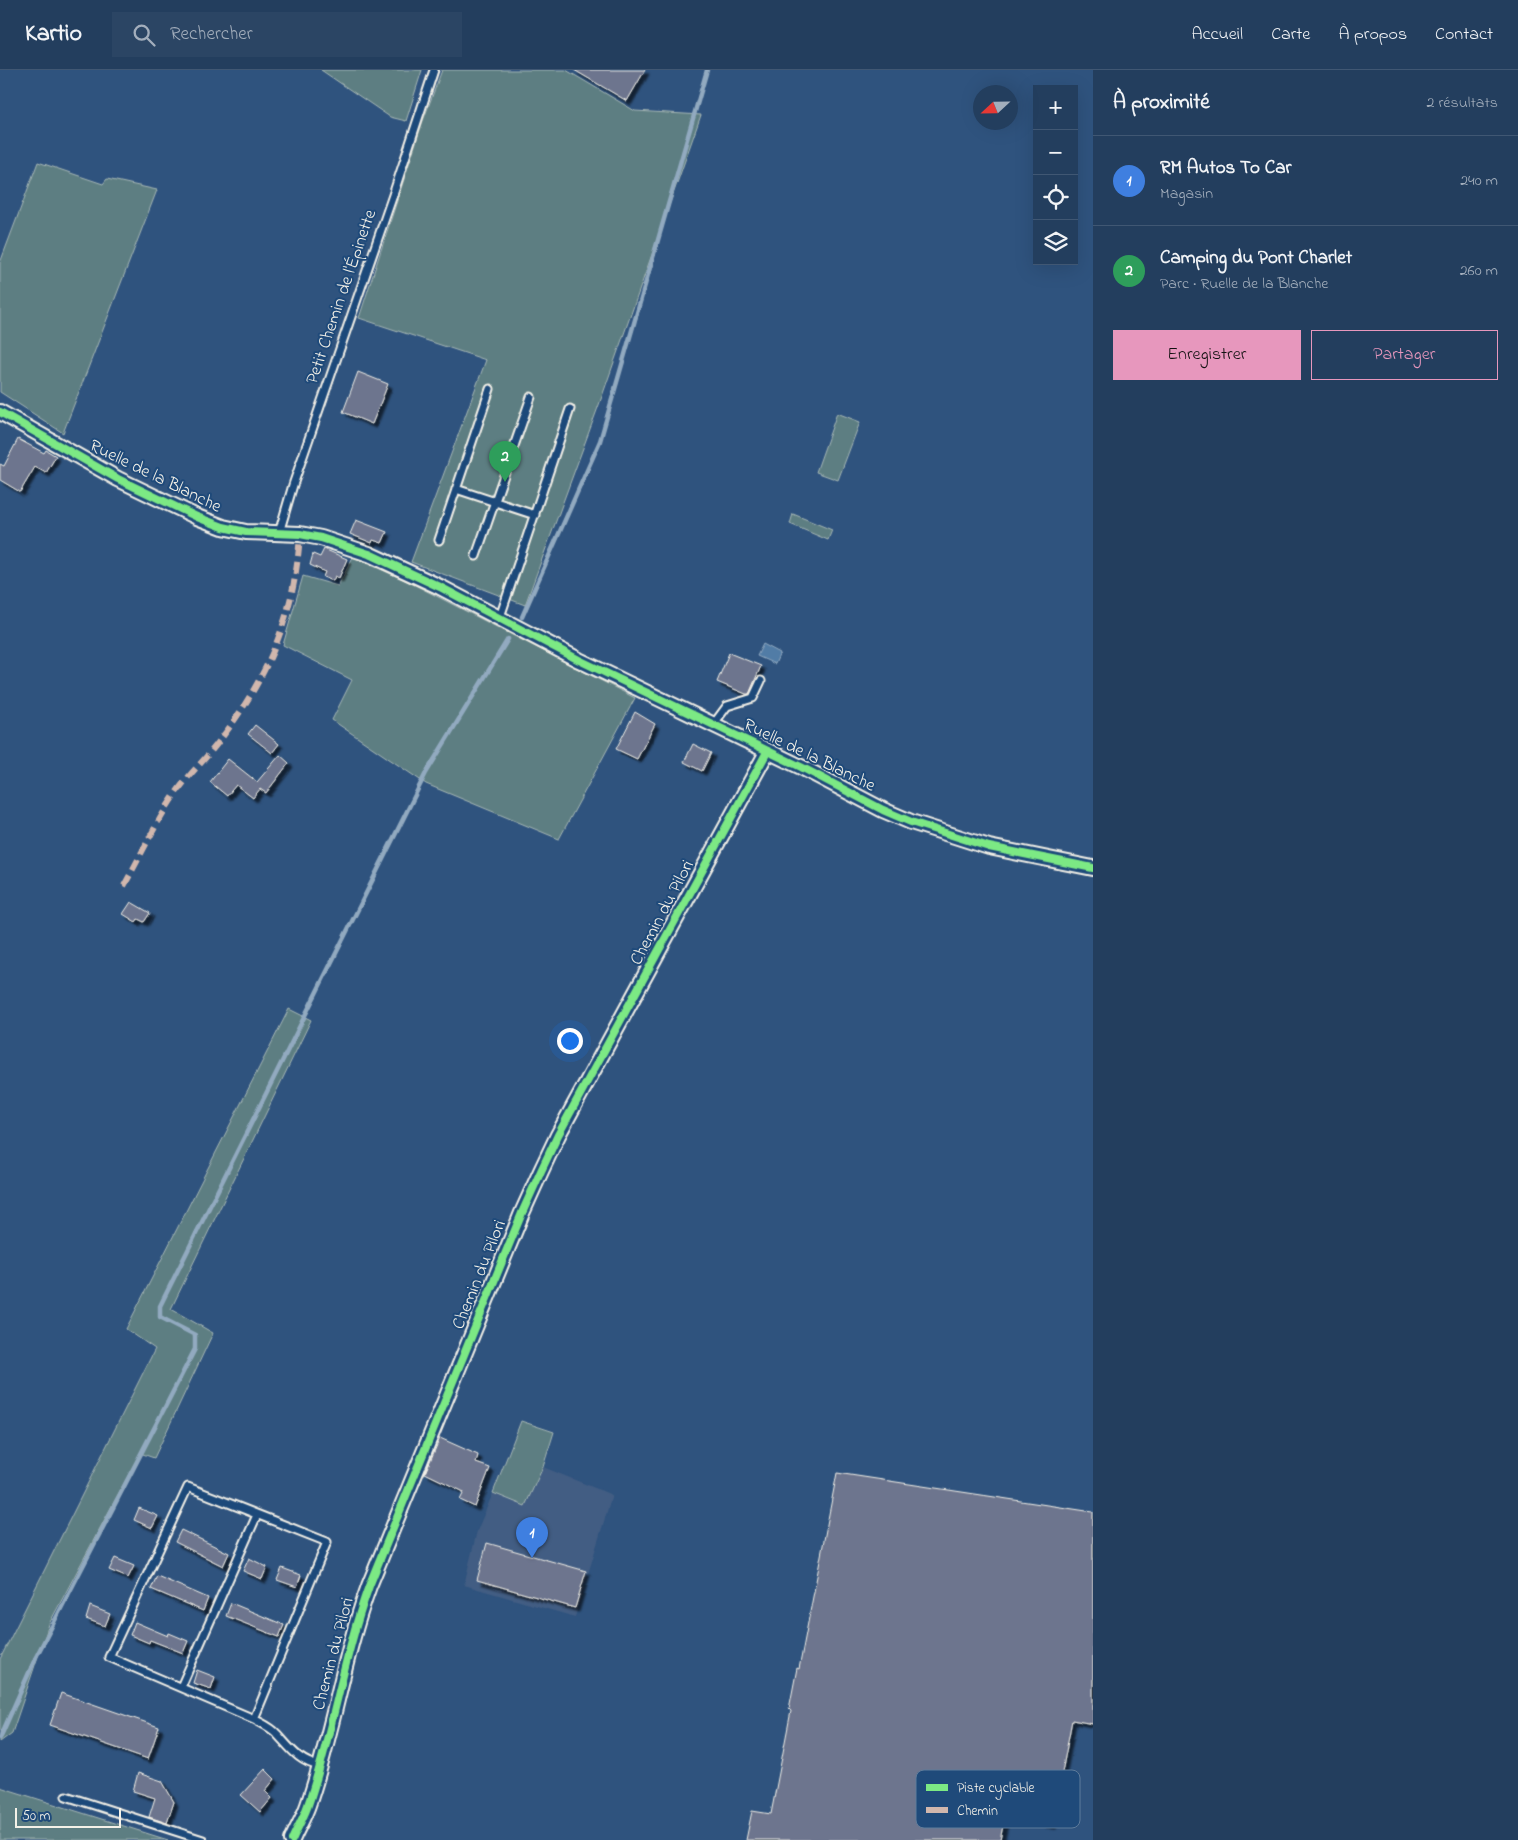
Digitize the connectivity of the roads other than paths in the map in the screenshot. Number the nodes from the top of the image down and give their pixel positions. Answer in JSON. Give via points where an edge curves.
{"nodes":[{"id":1,"x":434,"y":70,"type":"edge"},
{"id":2,"x":490,"y":389,"type":"dead end"},
{"id":3,"x":531,"y":397,"type":"dead end"},
{"id":4,"x":570,"y":409,"type":"dead end"},
{"id":5,"x":0,"y":412,"type":"edge"},
{"id":6,"x":456,"y":490,"type":"junction"},
{"id":7,"x":494,"y":502,"type":"junction"},
{"id":8,"x":535,"y":514,"type":"junction"},
{"id":9,"x":278,"y":533,"type":"junction"},
{"id":10,"x":439,"y":540,"type":"dead end"},
{"id":11,"x":476,"y":556,"type":"dead end"},
{"id":12,"x":500,"y":618,"type":"junction"},
{"id":13,"x":761,"y":681,"type":"dead end"},
{"id":14,"x":713,"y":726,"type":"junction"},
{"id":15,"x":767,"y":752,"type":"junction"},
{"id":16,"x":1093,"y":868,"type":"edge"},
{"id":17,"x":257,"y":1515,"type":"junction"},
{"id":18,"x":181,"y":1687,"type":"junction"},
{"id":19,"x":254,"y":1719,"type":"junction"},
{"id":20,"x":320,"y":1766,"type":"junction"},
{"id":21,"x":66,"y":1796,"type":"dead end"},
{"id":22,"x":203,"y":1840,"type":"edge"},
{"id":23,"x":292,"y":1840,"type":"edge"}],
"edges":[{"from":1,"to":9,"type":"lane","name":"Petit Chemin de l'Épinette"},
{"from":2,"to":6,"type":"lane"},
{"from":3,"to":7,"type":"lane"},
{"from":4,"to":8,"type":"lane"},
{"from":5,"to":9,"type":"street","name":"Ruelle de la Blanche","via":[[118,479],[196,517],[240,531]]},
{"from":6,"to":7,"type":"lane"},
{"from":6,"to":10,"type":"lane"},
{"from":7,"to":8,"type":"lane"},
{"from":7,"to":11,"type":"lane"},
{"from":8,"to":12,"type":"lane"},
{"from":9,"to":12,"type":"street","name":"Ruelle de la Blanche","via":[[321,538],[369,554]]},
{"from":12,"to":14,"type":"street","name":"Ruelle de la Blanche"},
{"from":13,"to":14,"type":"lane","via":[[753,698],[727,706]]},
{"from":14,"to":15,"type":"street","name":"Ruelle de la Blanche"},
{"from":15,"to":16,"type":"street","name":"Ruelle de la Blanche","via":[[883,810],[946,835],[989,848]]},
{"from":15,"to":20,"type":"street","name":"Chemin du Pilori","via":[[558,1135],[522,1214],[369,1586],[352,1636]]},
{"from":17,"to":18,"type":"lane"},
{"from":17,"to":18,"type":"lane","via":[[188,1487],[109,1656]]},
{"from":17,"to":19,"type":"lane","via":[[327,1542]]},
{"from":18,"to":19,"type":"lane"},
{"from":19,"to":20,"type":"lane","via":[[276,1732],[288,1748],[311,1764]]},
{"from":20,"to":23,"type":"street","name":"Chemin du Pilori"},
{"from":21,"to":22,"type":"lane"}]}
